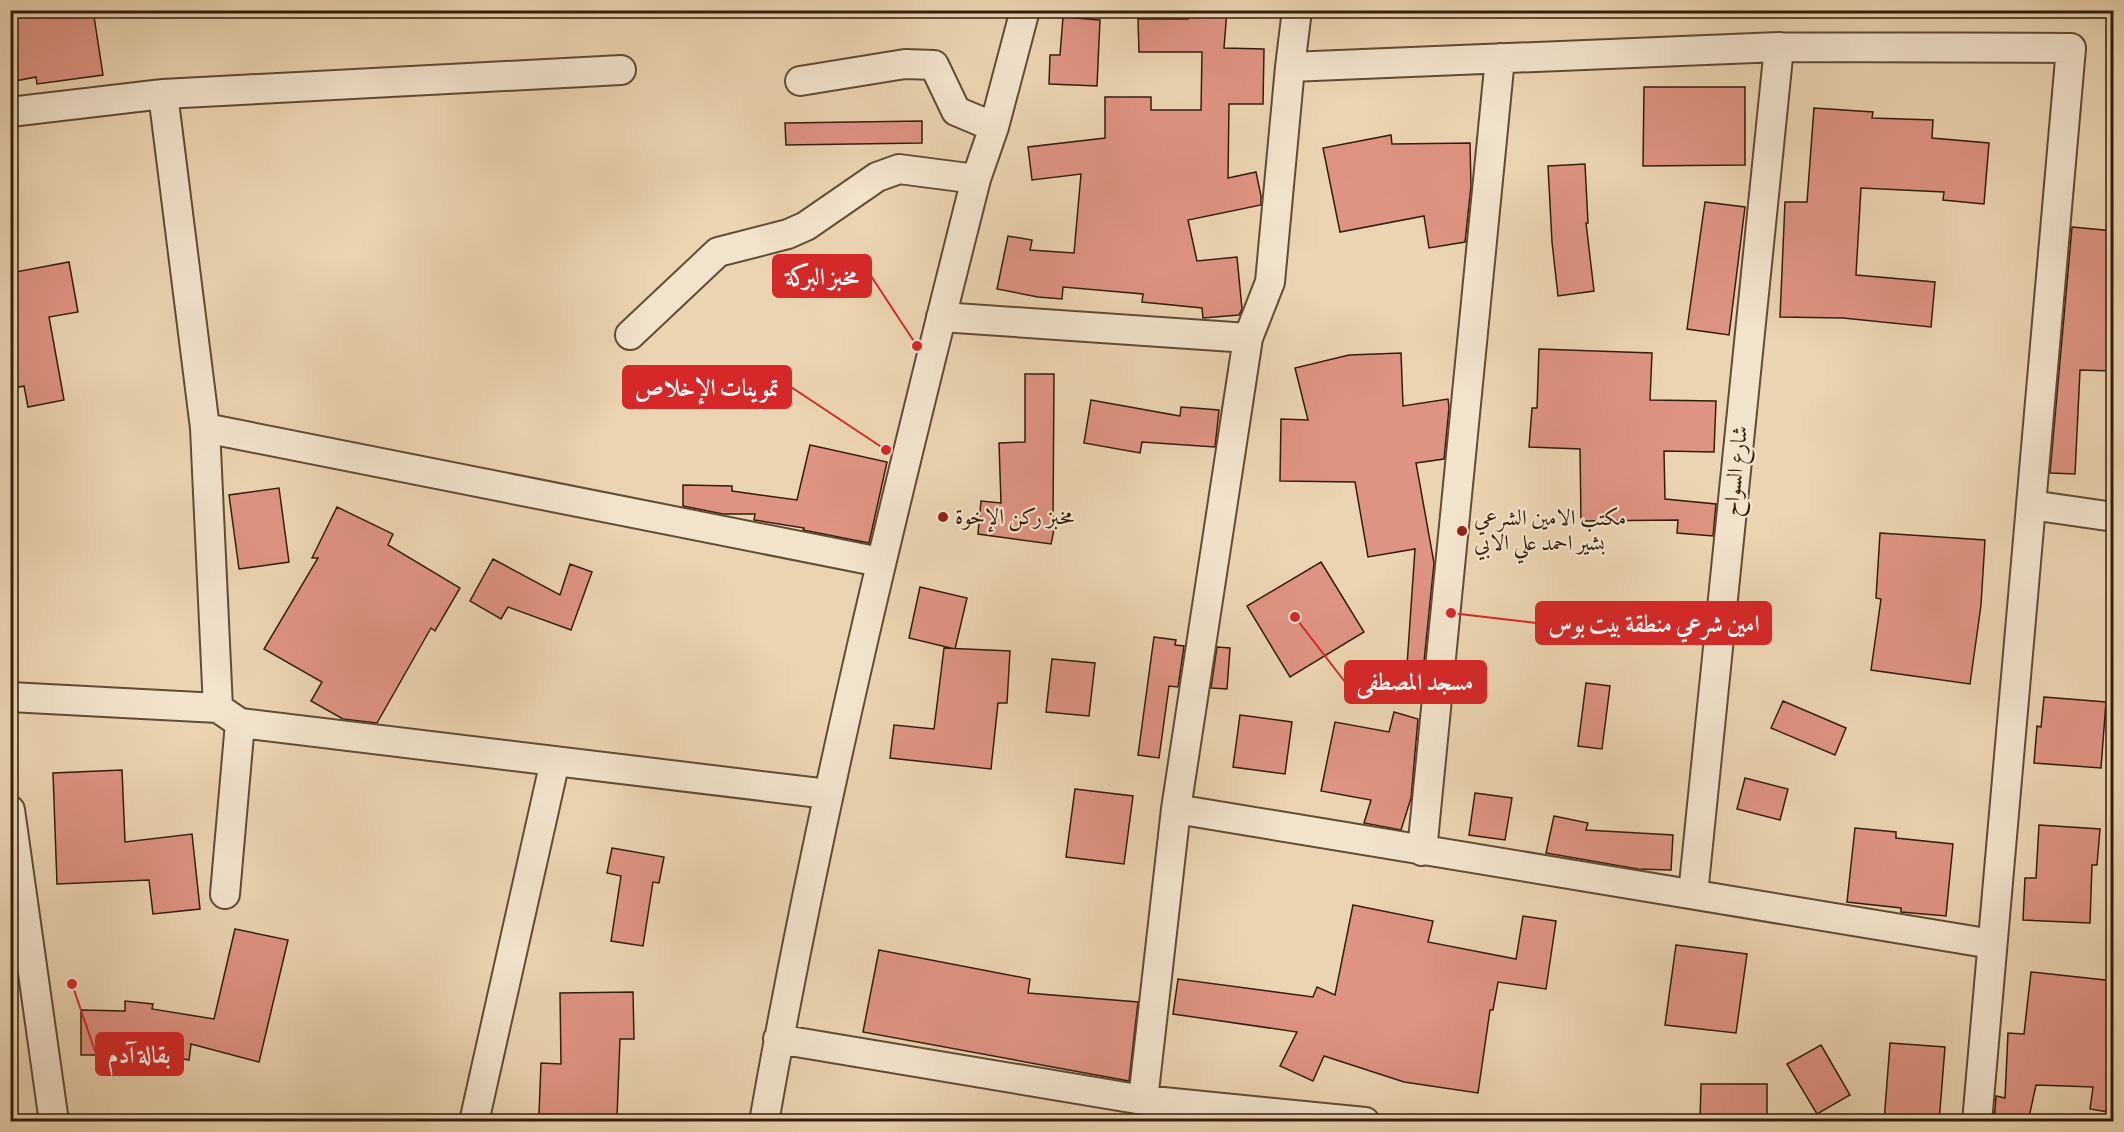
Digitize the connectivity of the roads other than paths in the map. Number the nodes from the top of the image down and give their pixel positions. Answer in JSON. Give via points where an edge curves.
{"nodes":[{"id":1,"x":1025,"y":10,"type":"edge"},
{"id":2,"x":1297,"y":10,"type":"edge"},
{"id":3,"x":1779,"y":47,"type":"junction"},
{"id":4,"x":1500,"y":58,"type":"junction"},
{"id":5,"x":1290,"y":67,"type":"junction"},
{"id":6,"x":621,"y":70,"type":"dead end"},
{"id":7,"x":800,"y":81,"type":"dead end"},
{"id":8,"x":163,"y":94,"type":"junction"},
{"id":9,"x":10,"y":112,"type":"edge"},
{"id":10,"x":994,"y":128,"type":"junction"},
{"id":11,"x":976,"y":179,"type":"junction"},
{"id":12,"x":941,"y":317,"type":"junction"},
{"id":13,"x":630,"y":335,"type":"dead end"},
{"id":14,"x":1248,"y":338,"type":"junction"},
{"id":15,"x":205,"y":428,"type":"junction"},
{"id":16,"x":2031,"y":505,"type":"junction"},
{"id":17,"x":2114,"y":517,"type":"edge"},
{"id":18,"x":880,"y":562,"type":"junction"},
{"id":19,"x":10,"y":697,"type":"edge"},
{"id":20,"x":229,"y":715,"type":"junction"},
{"id":21,"x":555,"y":761,"type":"junction"},
{"id":22,"x":828,"y":794,"type":"junction"},
{"id":23,"x":1176,"y":809,"type":"junction"},
{"id":24,"x":10,"y":810,"type":"edge"},
{"id":25,"x":1422,"y":851,"type":"junction"},
{"id":26,"x":225,"y":894,"type":"dead end"},
{"id":27,"x":1693,"y":894,"type":"junction"},
{"id":28,"x":1992,"y":944,"type":"junction"},
{"id":29,"x":21,"y":960,"type":"edge"},
{"id":30,"x":778,"y":1039,"type":"junction"},
{"id":31,"x":1143,"y":1100,"type":"junction"},
{"id":32,"x":1327,"y":1120,"type":"edge"},
{"id":33,"x":54,"y":1122,"type":"edge"},
{"id":34,"x":474,"y":1122,"type":"edge"},
{"id":35,"x":764,"y":1122,"type":"edge"},
{"id":36,"x":1365,"y":1122,"type":"edge"},
{"id":37,"x":1977,"y":1122,"type":"edge"}],
"edges":[{"from":1,"to":10,"type":"street"},
{"from":2,"to":5,"type":"street"},
{"from":3,"to":4,"type":"street"},
{"from":3,"to":16,"type":"street","via":[[2071,48]]},
{"from":3,"to":27,"type":"street","name":"شارع السواح"},
{"from":4,"to":5,"type":"street"},
{"from":4,"to":25,"type":"street"},
{"from":5,"to":14,"type":"street","via":[[1270,282]]},
{"from":6,"to":8,"type":"street"},
{"from":7,"to":10,"type":"street","via":[[905,64],[934,65],[956,111]]},
{"from":8,"to":9,"type":"street"},
{"from":8,"to":15,"type":"street"},
{"from":10,"to":11,"type":"street"},
{"from":11,"to":12,"type":"street"},
{"from":11,"to":13,"type":"street","via":[[899,169],[877,177],[806,226],[718,252]]},
{"from":12,"to":14,"type":"street"},
{"from":12,"to":18,"type":"street"},
{"from":14,"to":23,"type":"street"},
{"from":15,"to":18,"type":"street"},
{"from":15,"to":20,"type":"street"},
{"from":16,"to":17,"type":"street"},
{"from":16,"to":28,"type":"street"},
{"from":18,"to":22,"type":"street"},
{"from":19,"to":20,"type":"street"},
{"from":20,"to":21,"type":"street"},
{"from":20,"to":26,"type":"street"},
{"from":21,"to":22,"type":"street"},
{"from":21,"to":34,"type":"street"},
{"from":22,"to":30,"type":"street"},
{"from":23,"to":25,"type":"street"},
{"from":23,"to":31,"type":"street"},
{"from":24,"to":29,"type":"street"},
{"from":25,"to":27,"type":"street"},
{"from":27,"to":28,"type":"street"},
{"from":28,"to":37,"type":"street"},
{"from":29,"to":33,"type":"street"},
{"from":30,"to":31,"type":"street"},
{"from":30,"to":35,"type":"street"},
{"from":31,"to":32,"type":"street"},
{"from":32,"to":36,"type":"street"}]}
